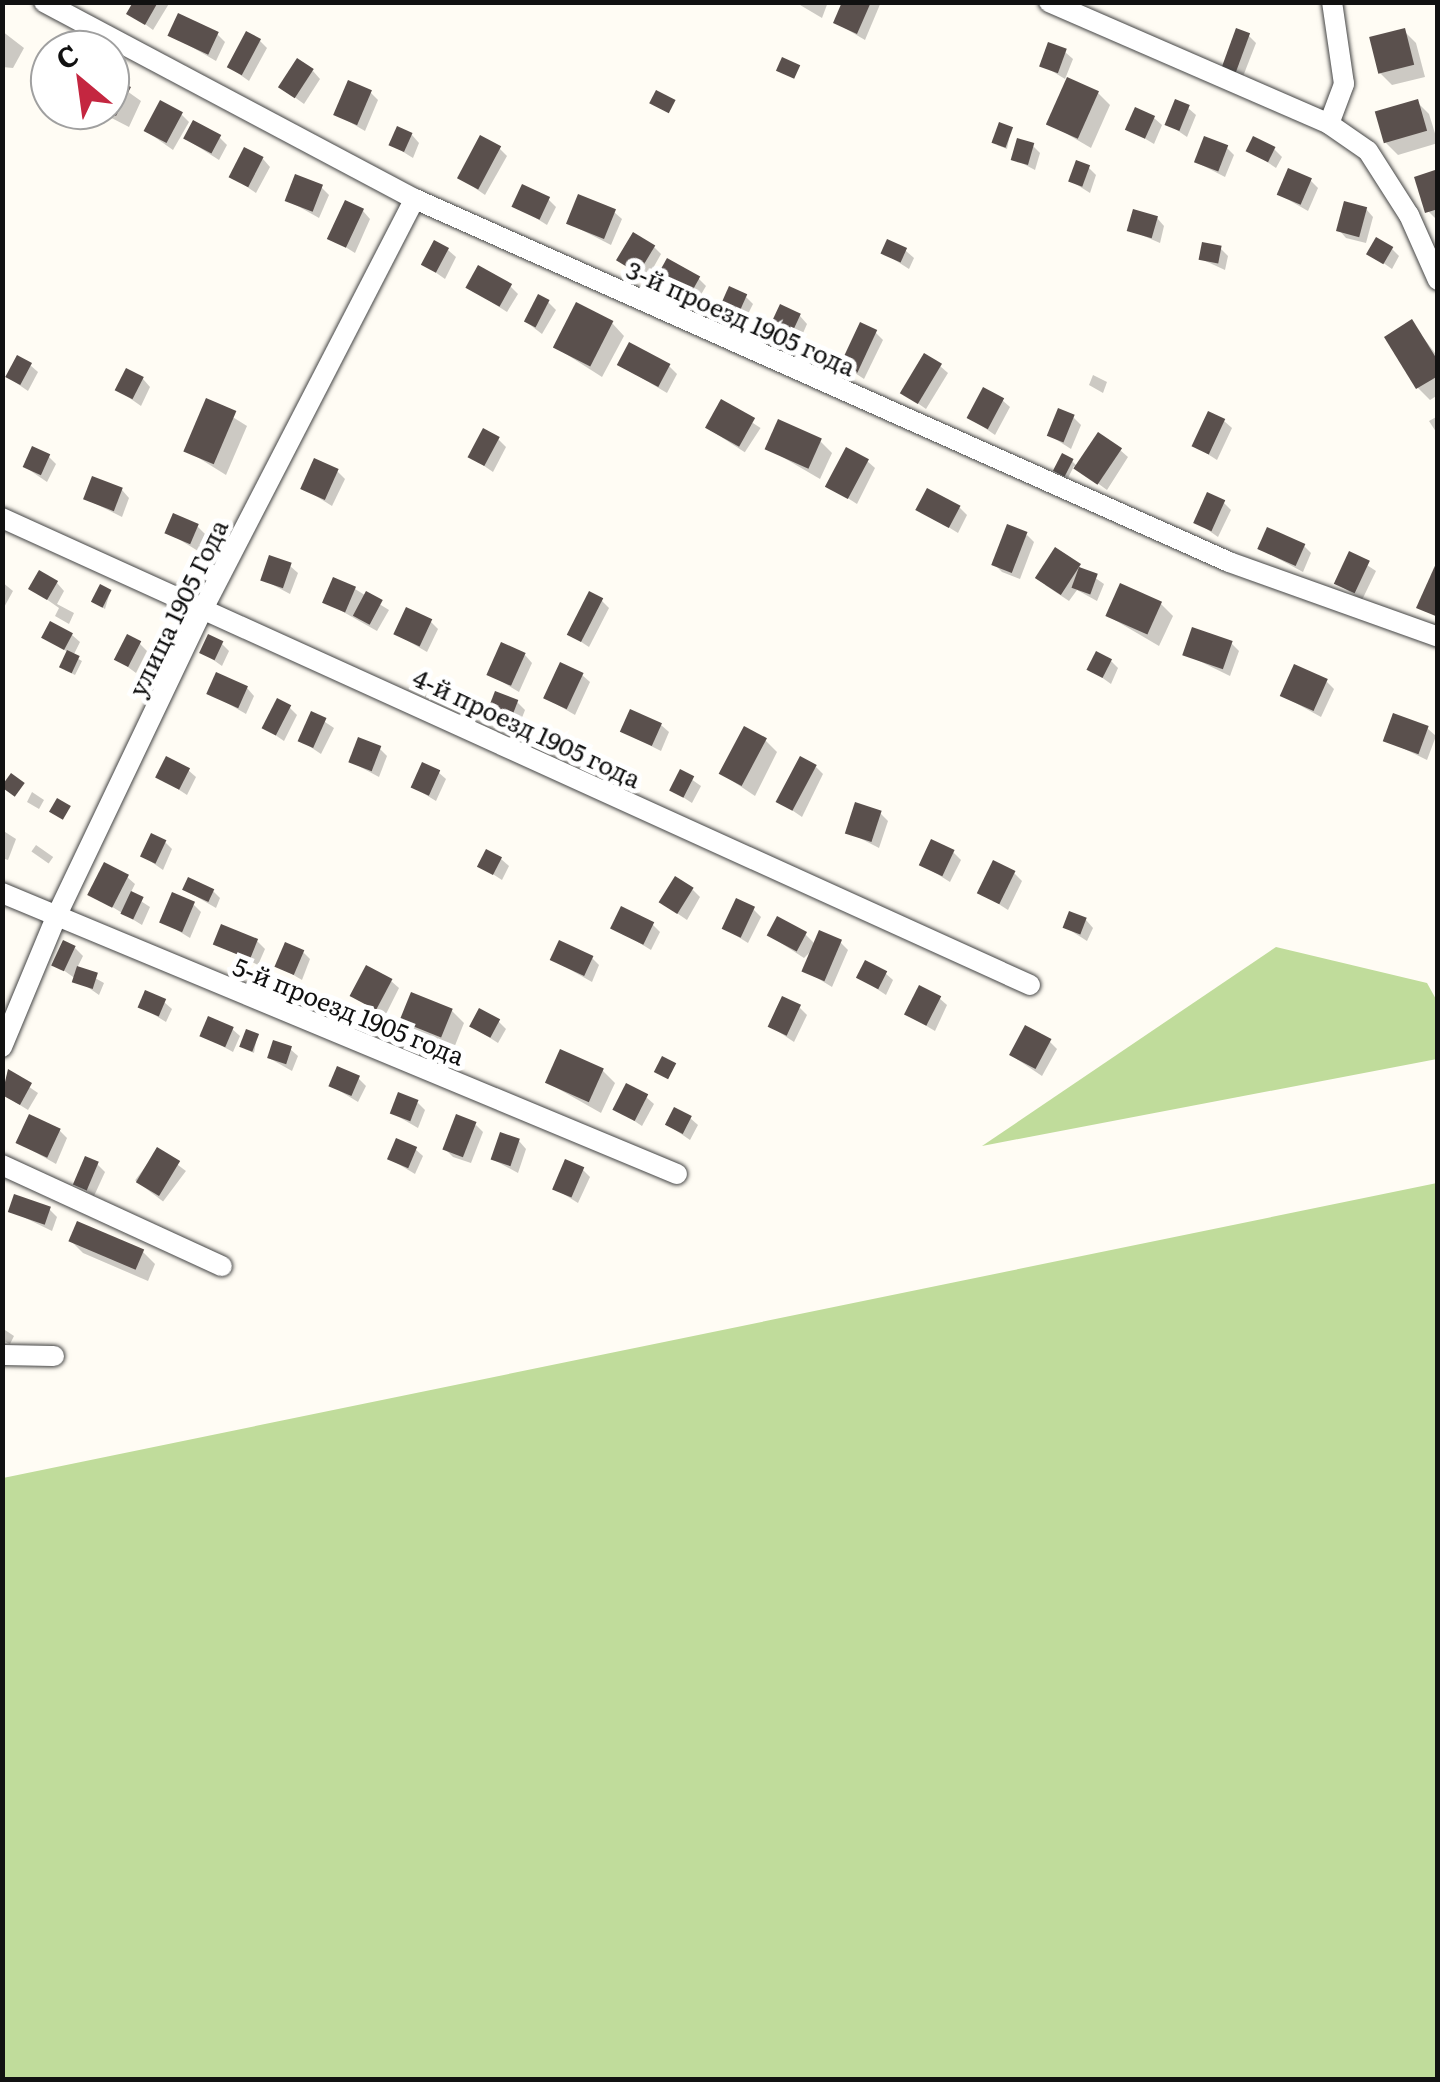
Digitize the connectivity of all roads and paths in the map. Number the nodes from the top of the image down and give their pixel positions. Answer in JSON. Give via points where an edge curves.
{"nodes":[{"id":1,"x":44,"y":2,"type":"edge"},
{"id":2,"x":1049,"y":2,"type":"edge"},
{"id":3,"x":1332,"y":2,"type":"edge"},
{"id":4,"x":1329,"y":124,"type":"junction"},
{"id":5,"x":415,"y":199,"type":"junction"},
{"id":6,"x":1438,"y":280,"type":"edge"},
{"id":7,"x":2,"y":518,"type":"edge"},
{"id":8,"x":204,"y":607,"type":"junction"},
{"id":9,"x":1438,"y":637,"type":"edge"},
{"id":10,"x":2,"y":893,"type":"edge"},
{"id":11,"x":56,"y":917,"type":"junction"},
{"id":12,"x":1030,"y":985,"type":"dead end"},
{"id":13,"x":2,"y":1047,"type":"edge"},
{"id":14,"x":2,"y":1165,"type":"edge"},
{"id":15,"x":677,"y":1174,"type":"dead end"},
{"id":16,"x":222,"y":1266,"type":"dead end"},
{"id":17,"x":2,"y":1355,"type":"edge"},
{"id":18,"x":54,"y":1356,"type":"dead end"}],
"edges":[{"from":1,"to":5,"type":"street","name":"3-й проезд 1905 года"},
{"from":2,"to":4,"type":"street"},
{"from":3,"to":4,"type":"street","via":[[1344,84]]},
{"from":4,"to":6,"type":"street","via":[[1368,151],[1409,215]]},
{"from":5,"to":8,"type":"street","name":"улица 1905 Года"},
{"from":5,"to":9,"type":"street","name":"3-й проезд 1905 года","via":[[1229,562]]},
{"from":7,"to":8,"type":"street","name":"4-й проезд 1905 года"},
{"from":8,"to":11,"type":"street","name":"улица 1905 Года"},
{"from":8,"to":12,"type":"street","name":"4-й проезд 1905 года"},
{"from":10,"to":11,"type":"street","name":"5-й проезд 1905 года"},
{"from":11,"to":13,"type":"street","name":"улица 1905 Года"},
{"from":11,"to":15,"type":"street","name":"5-й проезд 1905 года"},
{"from":14,"to":16,"type":"street"},
{"from":17,"to":18,"type":"street"}]}
